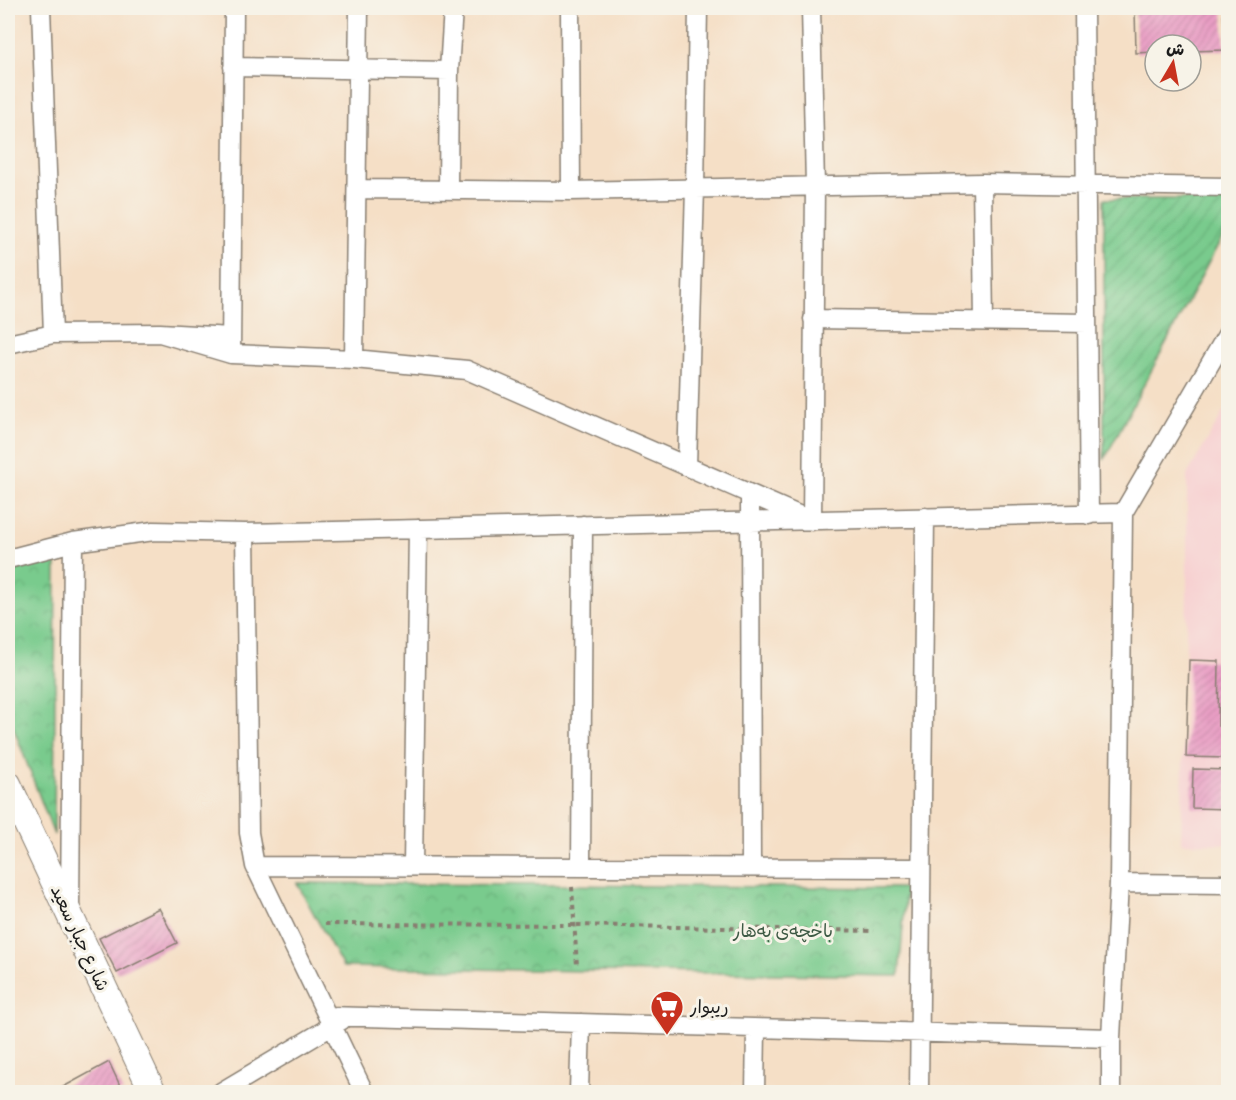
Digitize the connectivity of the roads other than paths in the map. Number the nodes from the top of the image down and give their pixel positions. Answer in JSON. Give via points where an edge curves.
{"nodes":[{"id":1,"x":41,"y":8,"type":"edge"},
{"id":2,"x":234,"y":8,"type":"edge"},
{"id":3,"x":359,"y":8,"type":"edge"},
{"id":4,"x":453,"y":8,"type":"edge"},
{"id":5,"x":570,"y":8,"type":"edge"},
{"id":6,"x":698,"y":8,"type":"edge"},
{"id":7,"x":811,"y":8,"type":"edge"},
{"id":8,"x":1084,"y":8,"type":"edge"},
{"id":9,"x":233,"y":67,"type":"junction"},
{"id":10,"x":358,"y":69,"type":"junction"},
{"id":11,"x":449,"y":70,"type":"junction"},
{"id":12,"x":982,"y":183,"type":"junction"},
{"id":13,"x":1084,"y":184,"type":"junction"},
{"id":14,"x":815,"y":186,"type":"junction"},
{"id":15,"x":1228,"y":186,"type":"edge"},
{"id":16,"x":695,"y":188,"type":"junction"},
{"id":17,"x":357,"y":189,"type":"junction"},
{"id":18,"x":448,"y":190,"type":"junction"},
{"id":19,"x":571,"y":191,"type":"junction"},
{"id":20,"x":813,"y":319,"type":"junction"},
{"id":21,"x":984,"y":321,"type":"junction"},
{"id":22,"x":1087,"y":323,"type":"junction"},
{"id":23,"x":1228,"y":333,"type":"edge"},
{"id":24,"x":53,"y":334,"type":"junction"},
{"id":25,"x":8,"y":344,"type":"edge"},
{"id":26,"x":231,"y":346,"type":"junction"},
{"id":27,"x":354,"y":359,"type":"junction"},
{"id":28,"x":687,"y":466,"type":"junction"},
{"id":29,"x":750,"y":494,"type":"junction"},
{"id":30,"x":1123,"y":513,"type":"junction"},
{"id":31,"x":1089,"y":515,"type":"junction"},
{"id":32,"x":925,"y":517,"type":"junction"},
{"id":33,"x":812,"y":521,"type":"junction"},
{"id":34,"x":750,"y":522,"type":"junction"},
{"id":35,"x":583,"y":525,"type":"junction"},
{"id":36,"x":418,"y":529,"type":"junction"},
{"id":37,"x":245,"y":533,"type":"junction"},
{"id":38,"x":73,"y":542,"type":"junction"},
{"id":39,"x":8,"y":559,"type":"edge"},
{"id":40,"x":8,"y":784,"type":"edge"},
{"id":41,"x":413,"y":865,"type":"junction"},
{"id":42,"x":255,"y":866,"type":"junction"},
{"id":43,"x":581,"y":866,"type":"junction"},
{"id":44,"x":752,"y":866,"type":"junction"},
{"id":45,"x":921,"y":868,"type":"junction"},
{"id":46,"x":1119,"y":883,"type":"junction"},
{"id":47,"x":1228,"y":884,"type":"edge"},
{"id":48,"x":70,"y":916,"type":"junction"},
{"id":49,"x":330,"y":1021,"type":"junction"},
{"id":50,"x":581,"y":1023,"type":"junction"},
{"id":51,"x":756,"y":1029,"type":"junction"},
{"id":52,"x":919,"y":1032,"type":"junction"},
{"id":53,"x":1111,"y":1038,"type":"junction"},
{"id":54,"x":153,"y":1092,"type":"edge"},
{"id":55,"x":221,"y":1092,"type":"edge"},
{"id":56,"x":364,"y":1092,"type":"edge"},
{"id":57,"x":579,"y":1092,"type":"edge"},
{"id":58,"x":755,"y":1092,"type":"edge"},
{"id":59,"x":919,"y":1092,"type":"edge"},
{"id":60,"x":1111,"y":1092,"type":"edge"}],
"edges":[{"from":1,"to":24,"type":"street"},
{"from":2,"to":9,"type":"street"},
{"from":3,"to":10,"type":"street"},
{"from":4,"to":11,"type":"street"},
{"from":5,"to":19,"type":"street"},
{"from":6,"to":16,"type":"street"},
{"from":7,"to":14,"type":"street"},
{"from":8,"to":13,"type":"street"},
{"from":9,"to":10,"type":"street"},
{"from":9,"to":26,"type":"street"},
{"from":10,"to":11,"type":"street"},
{"from":10,"to":17,"type":"street"},
{"from":11,"to":18,"type":"street"},
{"from":12,"to":13,"type":"street"},
{"from":12,"to":14,"type":"street"},
{"from":12,"to":21,"type":"street"},
{"from":13,"to":15,"type":"street"},
{"from":13,"to":22,"type":"street"},
{"from":14,"to":16,"type":"street"},
{"from":14,"to":20,"type":"street"},
{"from":16,"to":19,"type":"street"},
{"from":16,"to":28,"type":"street"},
{"from":17,"to":18,"type":"street"},
{"from":17,"to":27,"type":"street"},
{"from":18,"to":19,"type":"street"},
{"from":20,"to":21,"type":"street"},
{"from":20,"to":33,"type":"street"},
{"from":21,"to":22,"type":"street"},
{"from":22,"to":31,"type":"street"},
{"from":23,"to":30,"type":"street"},
{"from":24,"to":25,"type":"street"},
{"from":24,"to":26,"type":"street","via":[[160,333]]},
{"from":26,"to":27,"type":"street"},
{"from":27,"to":28,"type":"street","via":[[467,370]]},
{"from":28,"to":29,"type":"street"},
{"from":29,"to":33,"type":"street"},
{"from":29,"to":34,"type":"street"},
{"from":30,"to":31,"type":"street"},
{"from":30,"to":46,"type":"street"},
{"from":31,"to":32,"type":"street"},
{"from":32,"to":33,"type":"street"},
{"from":32,"to":45,"type":"street"},
{"from":33,"to":34,"type":"street"},
{"from":34,"to":35,"type":"street"},
{"from":34,"to":44,"type":"street"},
{"from":35,"to":36,"type":"street"},
{"from":35,"to":43,"type":"street"},
{"from":36,"to":37,"type":"street"},
{"from":36,"to":41,"type":"street"},
{"from":37,"to":38,"type":"street","via":[[154,531]]},
{"from":37,"to":42,"type":"street","via":[[249,833]]},
{"from":38,"to":39,"type":"street"},
{"from":38,"to":48,"type":"street"},
{"from":40,"to":48,"type":"street","name":"شارع جبار سعيد"},
{"from":41,"to":42,"type":"street"},
{"from":41,"to":43,"type":"street"},
{"from":42,"to":49,"type":"street"},
{"from":43,"to":44,"type":"street"},
{"from":44,"to":45,"type":"street"},
{"from":45,"to":52,"type":"street"},
{"from":46,"to":47,"type":"street"},
{"from":46,"to":53,"type":"street"},
{"from":48,"to":54,"type":"street","name":"شارع جبار سعيد"},
{"from":49,"to":50,"type":"street","via":[[348,1016]]},
{"from":49,"to":55,"type":"street"},
{"from":49,"to":56,"type":"street"},
{"from":50,"to":51,"type":"street"},
{"from":50,"to":57,"type":"street"},
{"from":51,"to":52,"type":"street"},
{"from":51,"to":58,"type":"street"},
{"from":52,"to":53,"type":"street"},
{"from":52,"to":59,"type":"street"},
{"from":53,"to":60,"type":"street"}]}
